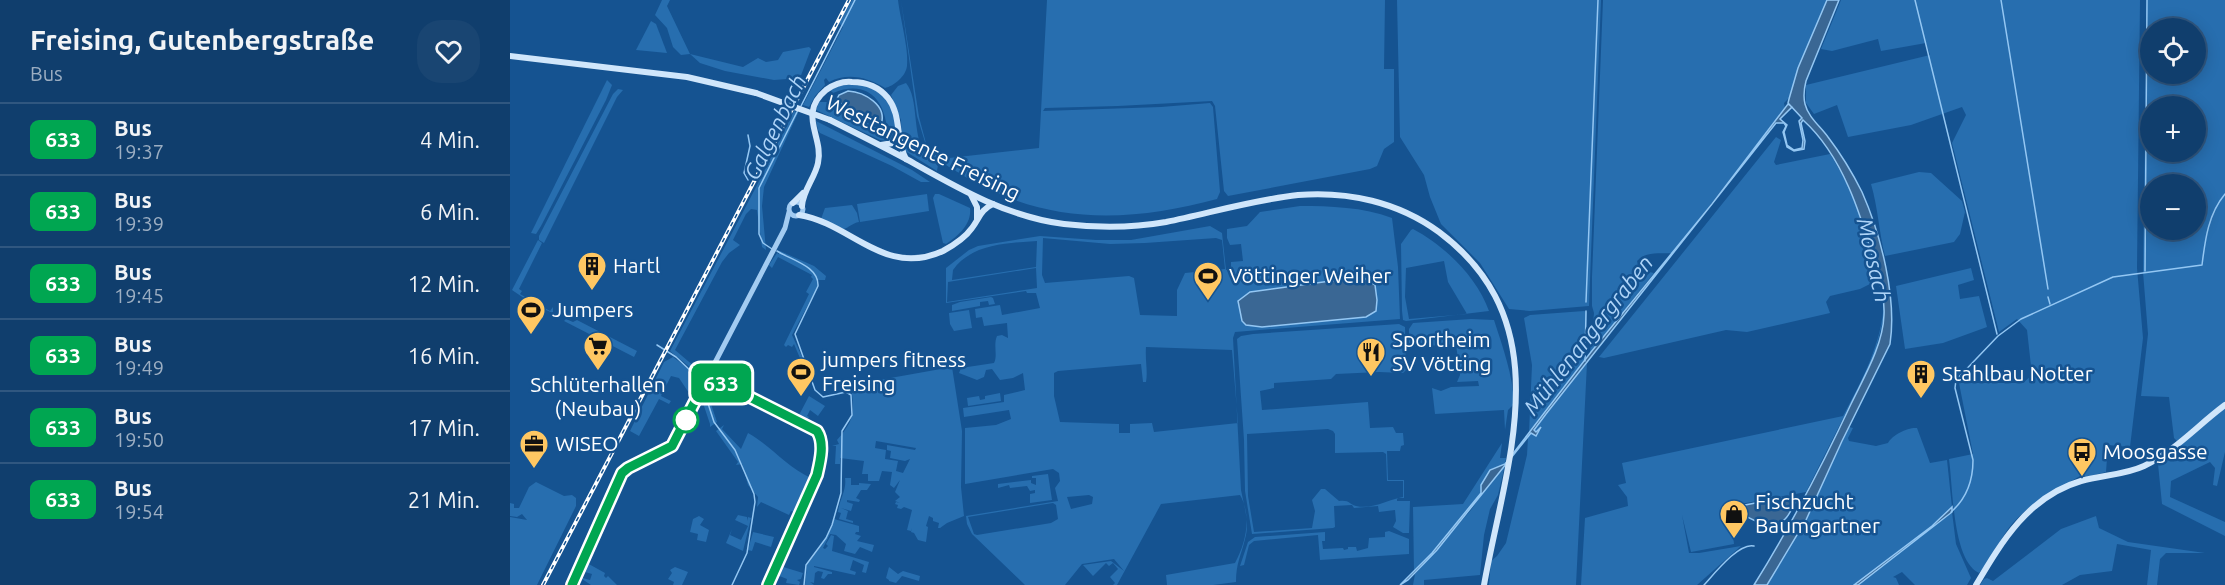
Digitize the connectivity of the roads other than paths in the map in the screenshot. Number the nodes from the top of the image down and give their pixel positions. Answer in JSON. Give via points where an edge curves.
{"nodes":[{"id":1,"x":510,"y":56,"type":"edge"},
{"id":2,"x":898,"y":134,"type":"junction"},
{"id":3,"x":880,"y":145,"type":"junction"},
{"id":4,"x":907,"y":159,"type":"junction"},
{"id":5,"x":806,"y":190,"type":"junction"},
{"id":6,"x":971,"y":194,"type":"junction"},
{"id":7,"x":793,"y":202,"type":"junction"},
{"id":8,"x":993,"y":204,"type":"junction"},
{"id":9,"x":800,"y":211,"type":"junction"},
{"id":10,"x":789,"y":212,"type":"junction"},
{"id":11,"x":977,"y":219,"type":"junction"},
{"id":12,"x":785,"y":228,"type":"junction"},
{"id":13,"x":708,"y":376,"type":"dead end"},
{"id":14,"x":2225,"y":405,"type":"edge"},
{"id":15,"x":1484,"y":585,"type":"edge"},
{"id":16,"x":1976,"y":585,"type":"edge"}],
"edges":[{"from":1,"to":3,"type":"main road","name":"Westtangente Freising","bridge":true,"via":[[704,80],[756,93],[830,120]]},
{"from":2,"to":3,"type":"main road","via":[[893,143]]},
{"from":2,"to":4,"type":"main road"},
{"from":2,"to":5,"type":"main road","via":[[894,108],[878,89],[854,81],[833,86],[819,98],[812,114],[819,158]]},
{"from":3,"to":4,"type":"main road","name":"Westtangente Freising"},
{"from":4,"to":6,"type":"main road","name":"Westtangente Freising"},
{"from":5,"to":7,"type":"main road"},
{"from":5,"to":9,"type":"main road"},
{"from":6,"to":8,"type":"main road","name":"Westtangente Freising"},
{"from":6,"to":11,"type":"main road"},
{"from":7,"to":9,"type":"street","via":[[799,203]]},
{"from":7,"to":10,"type":"street"},
{"from":8,"to":11,"type":"main road"},
{"from":8,"to":15,"type":"main road","name":"Westtangente Freising","via":[[1052,222],[1113,227],[1166,222],[1299,195],[1354,196],[1391,206],[1446,237],[1489,286],[1513,347],[1517,411]]},
{"from":9,"to":10,"type":"street"},
{"from":9,"to":11,"type":"main road","via":[[884,254],[913,259],[953,245]]},
{"from":9,"to":12,"type":"street"},
{"from":10,"to":12,"type":"street"},
{"from":12,"to":13,"type":"street"},
{"from":14,"to":16,"type":"main road","via":[[2176,446],[2143,467],[2073,484],[2031,508],[2007,534]]}]}
